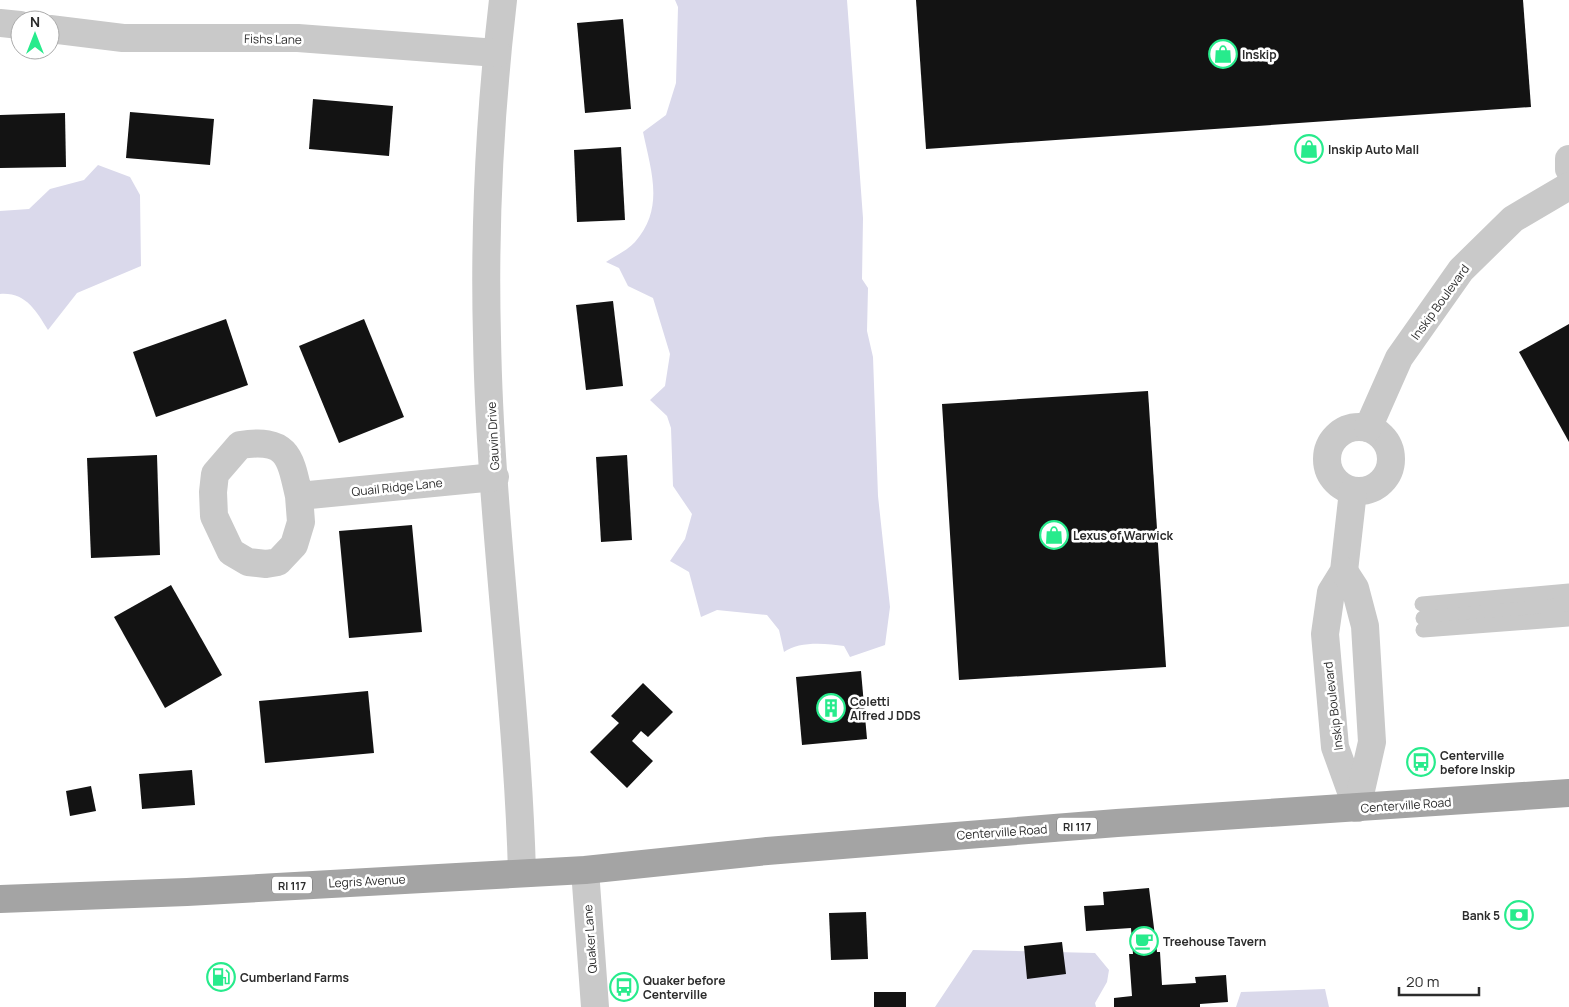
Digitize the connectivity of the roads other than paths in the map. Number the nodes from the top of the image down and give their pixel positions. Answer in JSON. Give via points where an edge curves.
{"nodes":[{"id":1,"x":503,"y":0,"type":"edge"},
{"id":2,"x":60,"y":30,"type":"edge"},
{"id":3,"x":497,"y":52,"type":"junction"},
{"id":4,"x":1569,"y":159,"type":"edge"},
{"id":5,"x":1569,"y":169,"type":"edge"},
{"id":6,"x":1569,"y":186,"type":"edge"},
{"id":7,"x":1368,"y":428,"type":"junction"},
{"id":8,"x":495,"y":477,"type":"junction"},
{"id":9,"x":1353,"y":491,"type":"junction"},
{"id":10,"x":299,"y":496,"type":"dead end"},
{"id":11,"x":1344,"y":571,"type":"junction"},
{"id":12,"x":1569,"y":591,"type":"edge"},
{"id":13,"x":1569,"y":606,"type":"edge"},
{"id":14,"x":1423,"y":618,"type":"junction"},
{"id":15,"x":1569,"y":619,"type":"edge"},
{"id":16,"x":1569,"y":793,"type":"edge"},
{"id":17,"x":1357,"y":808,"type":"junction"},
{"id":18,"x":585,"y":870,"type":"junction"},
{"id":19,"x":522,"y":872,"type":"junction"},
{"id":20,"x":0,"y":899,"type":"edge"},
{"id":21,"x":595,"y":1007,"type":"edge"}],
"edges":[{"from":1,"to":3,"type":"street","name":"Gauvin Drive"},
{"from":2,"to":3,"type":"street","name":"Fishs Lane","via":[[123,38],[298,38]]},
{"from":3,"to":8,"type":"street","name":"Gauvin Drive","via":[[489,154],[487,246],[487,339]]},
{"from":4,"to":5,"type":"street"},
{"from":6,"to":7,"type":"street","name":"Inskip Boulevard","via":[[1513,219],[1461,270],[1399,358]]},
{"from":7,"to":9,"type":"street","via":[[1377,433],[1389,449],[1389,470],[1372,489]]},
{"from":7,"to":9,"type":"street","via":[[1358,427],[1339,434],[1328,451],[1326,462],[1332,476],[1343,488]]},
{"from":8,"to":10,"type":"street","name":"Quail Ridge Lane"},
{"from":8,"to":19,"type":"street","name":"Gauvin Drive","via":[[520,785]]},
{"from":9,"to":11,"type":"street","name":"Inskip Boulevard"},
{"from":11,"to":17,"type":"street","via":[[1355,588],[1365,626],[1372,742]]},
{"from":11,"to":17,"type":"street","name":"Inskip Boulevard","via":[[1331,592],[1325,634],[1335,746]]},
{"from":12,"to":14,"type":"lane"},
{"from":13,"to":14,"type":"lane"},
{"from":14,"to":15,"type":"lane"},
{"from":16,"to":17,"type":"main road","name":"Centerville Road","number":"RI 117"},
{"from":17,"to":18,"type":"main road","name":"Centerville Road","number":"RI 117","via":[[767,851]]},
{"from":18,"to":19,"type":"main road","name":"Legris Avenue","number":"RI 117"},
{"from":18,"to":21,"type":"street","name":"Quaker Lane"},
{"from":19,"to":20,"type":"main road","name":"Legris Avenue","number":"RI 117","via":[[186,892]]}]}
